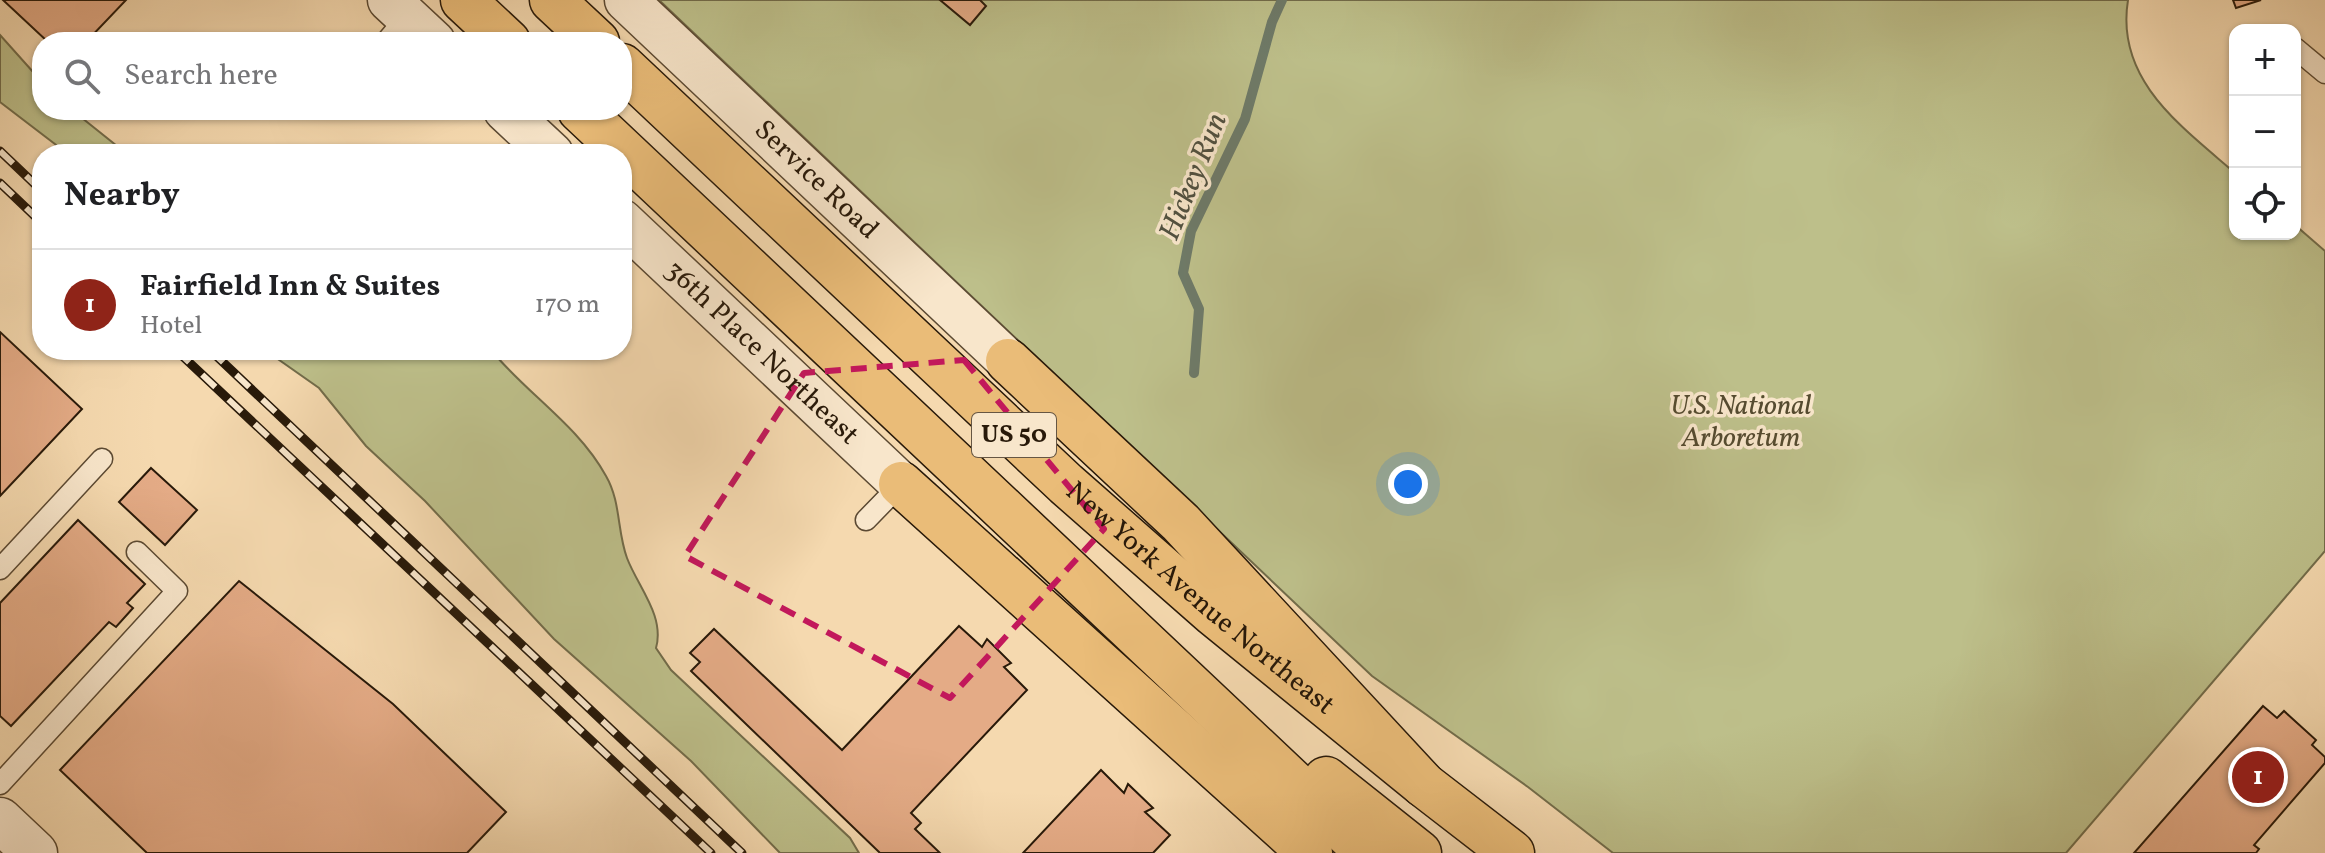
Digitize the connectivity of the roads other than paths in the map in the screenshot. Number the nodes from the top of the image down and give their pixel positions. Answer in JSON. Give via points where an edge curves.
{"nodes":[{"id":1,"x":463,"y":0,"type":"edge"},
{"id":2,"x":552,"y":0,"type":"edge"},
{"id":3,"x":626,"y":0,"type":"edge"},
{"id":4,"x":497,"y":32,"type":"edge"},
{"id":5,"x":586,"y":32,"type":"edge"},
{"id":6,"x":2301,"y":53,"type":"edge"},
{"id":7,"x":2325,"y":73,"type":"edge"},
{"id":8,"x":632,"y":75,"type":"edge"},
{"id":9,"x":516,"y":120,"type":"edge"},
{"id":10,"x":591,"y":120,"type":"edge"},
{"id":11,"x":541,"y":144,"type":"edge"},
{"id":12,"x":616,"y":144,"type":"edge"},
{"id":13,"x":632,"y":159,"type":"edge"},
{"id":14,"x":632,"y":230,"type":"edge"},
{"id":15,"x":1008,"y":361,"type":"joint"},
{"id":16,"x":102,"y":459,"type":"dead end"},
{"id":17,"x":901,"y":484,"type":"junction"},
{"id":18,"x":866,"y":520,"type":"dead end"},
{"id":19,"x":137,"y":552,"type":"dead end"},
{"id":20,"x":0,"y":569,"type":"edge"},
{"id":21,"x":1122,"y":621,"type":"junction"},
{"id":22,"x":0,"y":784,"type":"edge"},
{"id":23,"x":1424,"y":785,"type":"junction"},
{"id":24,"x":0,"y":820,"type":"edge"},
{"id":25,"x":35,"y":853,"type":"edge"},
{"id":26,"x":1310,"y":853,"type":"edge"},
{"id":27,"x":1368,"y":853,"type":"edge"},
{"id":28,"x":1419,"y":853,"type":"edge"},
{"id":29,"x":1512,"y":853,"type":"edge"}],
"edges":[{"from":1,"to":4,"type":"highway"},
{"from":2,"to":5,"type":"highway"},
{"from":3,"to":15,"type":"street","name":"Service Road"},
{"from":6,"to":7,"type":"lane"},
{"from":8,"to":23,"type":"highway","name":"New York Avenue Northeast","number":"US 50","via":[[1066,484],[1214,614]]},
{"from":9,"to":11,"type":"street"},
{"from":10,"to":12,"type":"highway","number":"US 50"},
{"from":13,"to":21,"type":"highway","number":"US 50"},
{"from":14,"to":17,"type":"street","name":"36th Place Northeast"},
{"from":15,"to":23,"type":"highway","via":[[1181,523]]},
{"from":16,"to":20,"type":"lane"},
{"from":17,"to":18,"type":"lane"},
{"from":17,"to":26,"type":"highway"},
{"from":19,"to":22,"type":"lane","via":[[177,591]]},
{"from":21,"to":27,"type":"highway","number":"US 50"},
{"from":21,"to":28,"type":"highway"},
{"from":23,"to":29,"type":"highway","name":"New York Avenue Northeast","number":"US 50"},
{"from":24,"to":25,"type":"street"}]}
